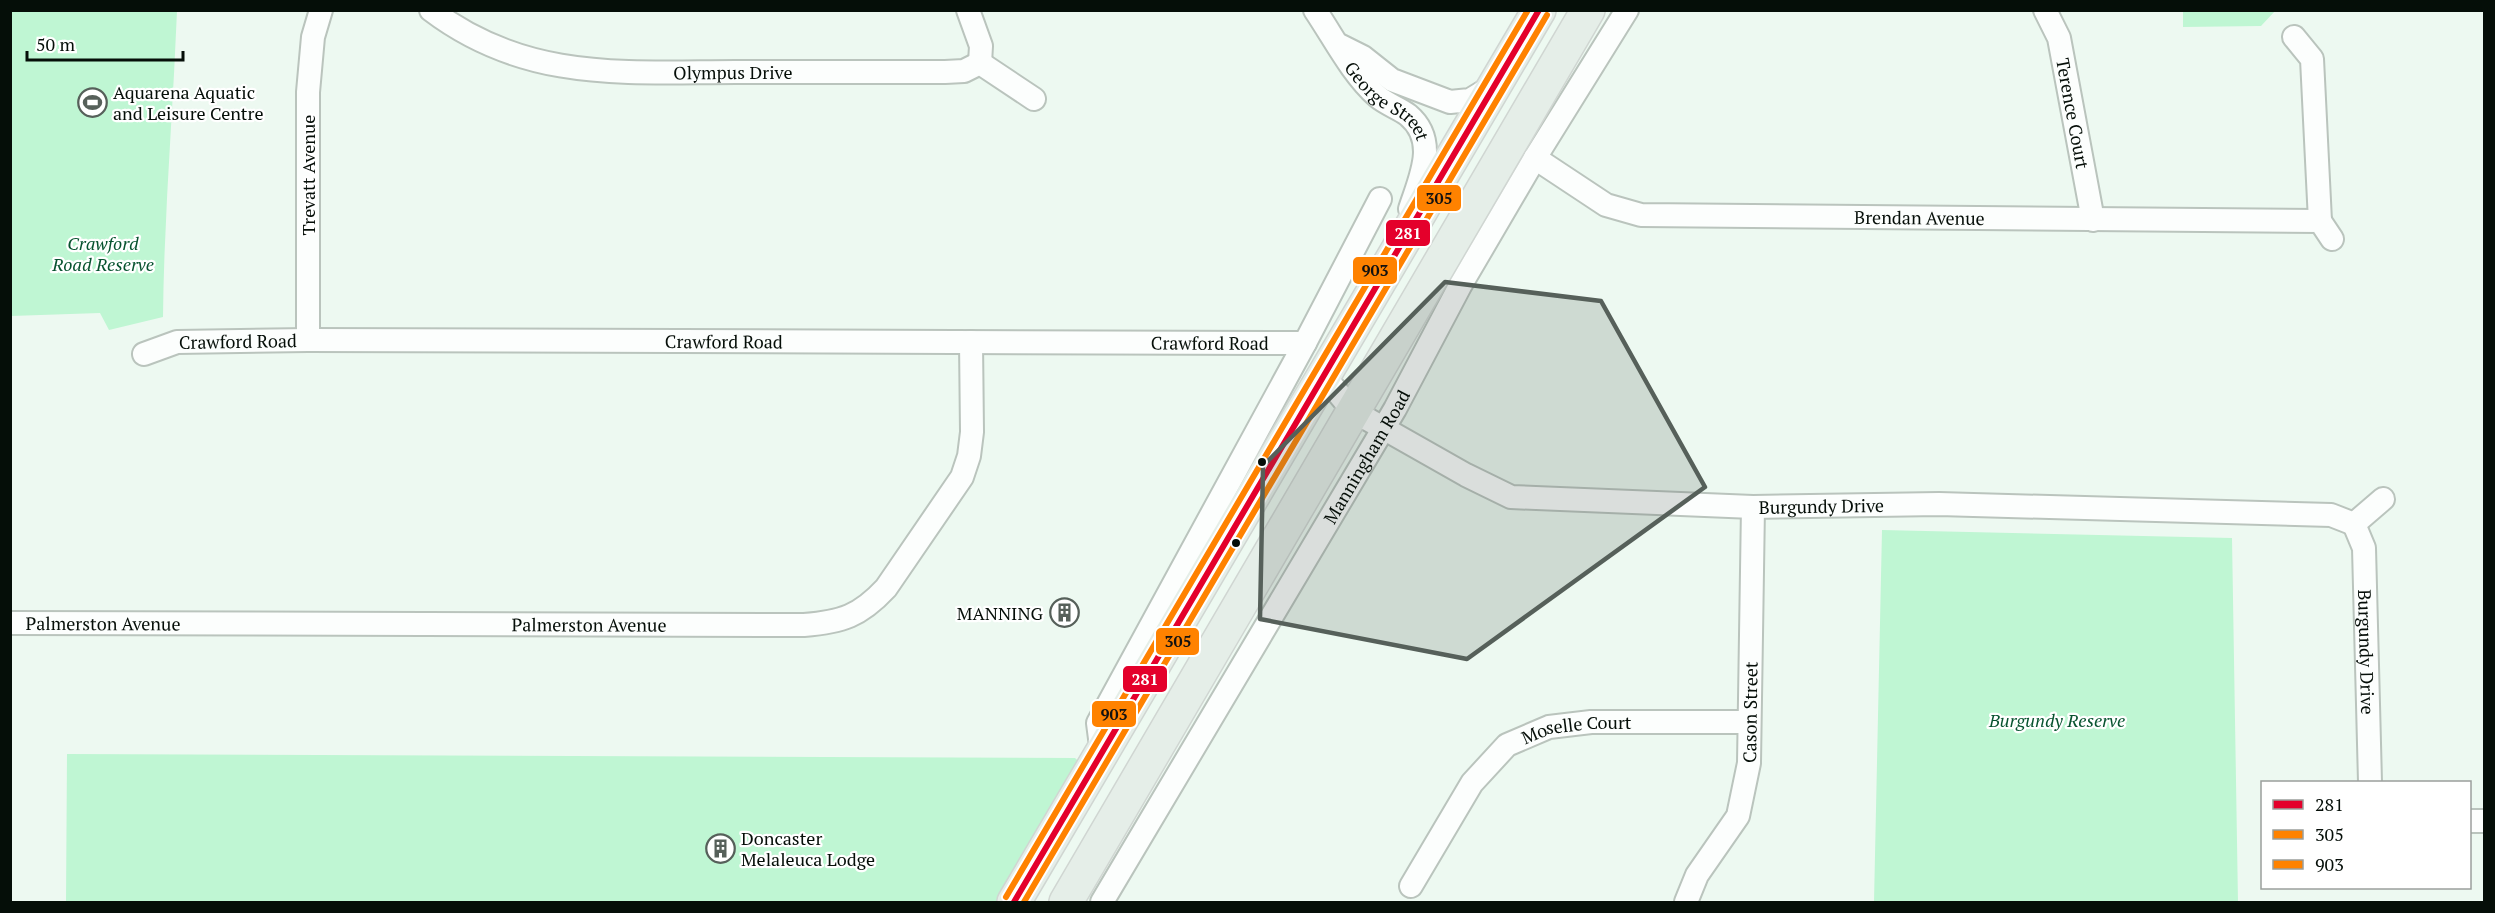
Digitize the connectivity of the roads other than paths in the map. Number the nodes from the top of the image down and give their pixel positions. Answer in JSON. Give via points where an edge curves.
{"nodes":[{"id":1,"x":321,"y":10,"type":"edge"},
{"id":2,"x":431,"y":10,"type":"edge"},
{"id":3,"x":968,"y":10,"type":"edge"},
{"id":4,"x":1315,"y":10,"type":"edge"},
{"id":5,"x":1539,"y":10,"type":"edge"},
{"id":6,"x":1588,"y":10,"type":"edge"},
{"id":7,"x":1627,"y":10,"type":"edge"},
{"id":8,"x":2045,"y":10,"type":"edge"},
{"id":9,"x":2294,"y":37,"type":"dead end"},
{"id":10,"x":1339,"y":45,"type":"junction"},
{"id":11,"x":980,"y":63,"type":"junction"},
{"id":12,"x":1495,"y":85,"type":"junction"},
{"id":13,"x":1034,"y":99,"type":"dead end"},
{"id":14,"x":1455,"y":152,"type":"junction"},
{"id":15,"x":1535,"y":158,"type":"junction"},
{"id":16,"x":1492,"y":175,"type":"junction"},
{"id":17,"x":1380,"y":200,"type":"dead end"},
{"id":18,"x":2093,"y":220,"type":"junction"},
{"id":19,"x":1391,"y":262,"type":"junction"},
{"id":20,"x":1366,"y":305,"type":"junction"},
{"id":21,"x":1322,"y":310,"type":"junction"},
{"id":22,"x":308,"y":340,"type":"junction"},
{"id":23,"x":971,"y":342,"type":"junction"},
{"id":24,"x":1305,"y":343,"type":"junction"},
{"id":25,"x":144,"y":354,"type":"dead end"},
{"id":26,"x":1324,"y":376,"type":"junction"},
{"id":27,"x":1353,"y":411,"type":"junction"},
{"id":28,"x":1384,"y":429,"type":"junction"},
{"id":29,"x":2383,"y":500,"type":"dead end"},
{"id":30,"x":1753,"y":507,"type":"junction"},
{"id":31,"x":2354,"y":524,"type":"junction"},
{"id":32,"x":10,"y":623,"type":"edge"},
{"id":33,"x":1749,"y":722,"type":"junction"},
{"id":34,"x":1102,"y":754,"type":"junction"},
{"id":35,"x":2370,"y":781,"type":"edge"},
{"id":36,"x":1411,"y":886,"type":"dead end"},
{"id":37,"x":1014,"y":903,"type":"edge"},
{"id":38,"x":1066,"y":903,"type":"edge"},
{"id":39,"x":1102,"y":903,"type":"edge"},
{"id":40,"x":1686,"y":903,"type":"edge"}],
"edges":[{"from":1,"to":22,"type":"street","name":"Trevatt Avenue","via":[[313,37],[308,92]]},
{"from":2,"to":11,"type":"street","name":"Olympus Drive","via":[[483,44],[517,56],[587,71],[945,72],[964,71]]},
{"from":3,"to":11,"type":"street","via":[[981,46]]},
{"from":4,"to":10,"type":"street","name":"George Street"},
{"from":5,"to":12,"type":"main road"},
{"from":6,"to":16,"type":"main road","name":"Manningham Road"},
{"from":7,"to":15,"type":"street","name":"Manningham Road"},
{"from":8,"to":18,"type":"street","name":"Terence Court","via":[[2059,38]]},
{"from":9,"to":18,"type":"street","name":"Brendan Avenue","via":[[2312,59],[2326,230]]},
{"from":10,"to":12,"type":"street","name":"George Street","via":[[1363,57],[1392,80],[1450,102],[1470,100]]},
{"from":10,"to":19,"type":"street","name":"George Street","via":[[1378,97],[1408,116],[1421,130],[1427,149]]},
{"from":11,"to":13,"type":"street"},
{"from":12,"to":14,"type":"main road"},
{"from":14,"to":16,"type":"main road"},
{"from":14,"to":19,"type":"main road"},
{"from":15,"to":18,"type":"street","name":"Brendan Avenue","via":[[1606,205],[1641,215]]},
{"from":15,"to":28,"type":"street","name":"Manningham Road","via":[[1460,286]]},
{"from":16,"to":27,"type":"main road","name":"Manningham Road"},
{"from":17,"to":21,"type":"street"},
{"from":19,"to":20,"type":"main road"},
{"from":20,"to":21,"type":"street"},
{"from":20,"to":26,"type":"main road"},
{"from":21,"to":24,"type":"street"},
{"from":22,"to":23,"type":"street","name":"Crawford Road"},
{"from":22,"to":25,"type":"street","name":"Crawford Road","via":[[177,342]]},
{"from":23,"to":24,"type":"street","name":"Crawford Road"},
{"from":23,"to":32,"type":"street","name":"Palmerston Avenue","via":[[972,432],[962,477],[886,588],[853,616],[804,625]]},
{"from":24,"to":34,"type":"street","via":[[1098,723]]},
{"from":26,"to":27,"type":"street","name":"Burgundy Drive"},
{"from":26,"to":34,"type":"main road"},
{"from":27,"to":28,"type":"street","name":"Burgundy Drive"},
{"from":27,"to":38,"type":"main road","name":"Manningham Road"},
{"from":28,"to":30,"type":"street","name":"Burgundy Drive","via":[[1511,497]]},
{"from":28,"to":39,"type":"street","name":"Manningham Road"},
{"from":29,"to":31,"type":"street"},
{"from":30,"to":31,"type":"street","name":"Burgundy Drive","via":[[1939,504],[2331,515]]},
{"from":30,"to":33,"type":"street","name":"Cason Street"},
{"from":31,"to":35,"type":"street","name":"Burgundy Drive","via":[[2364,548]]},
{"from":33,"to":36,"type":"street","name":"Moselle Court","via":[[1591,722],[1549,727],[1507,745],[1472,783]]},
{"from":33,"to":40,"type":"street","name":"Cason Street","via":[[1749,763],[1738,816],[1697,875]]},
{"from":34,"to":37,"type":"main road"}]}
